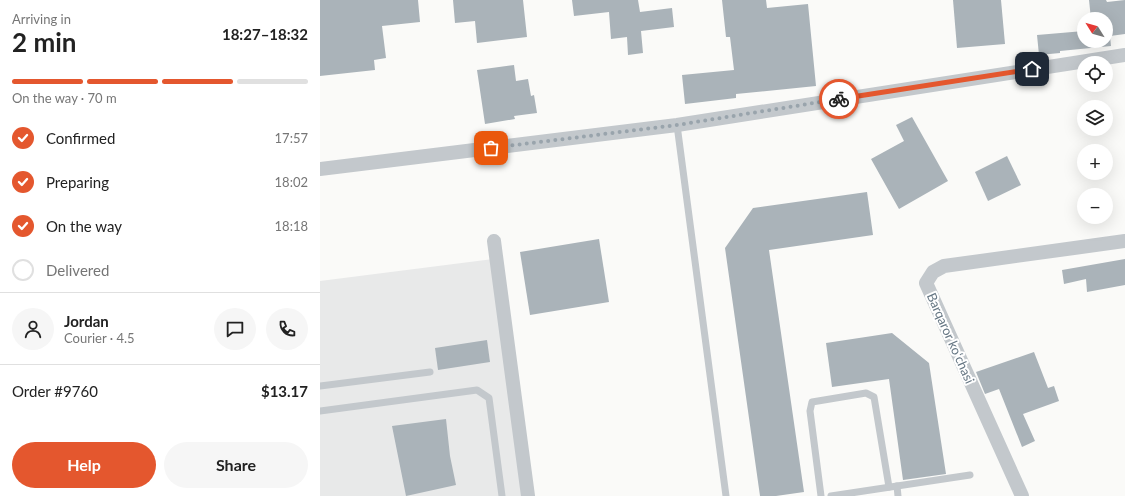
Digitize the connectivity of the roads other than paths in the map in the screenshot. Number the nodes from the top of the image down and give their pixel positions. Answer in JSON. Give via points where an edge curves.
{"nodes":[{"id":1,"x":1125,"y":55,"type":"edge"},
{"id":2,"x":677,"y":125,"type":"junction"},
{"id":3,"x":320,"y":169,"type":"edge"},
{"id":4,"x":494,"y":241,"type":"dead end"},
{"id":5,"x":1125,"y":241,"type":"edge"},
{"id":6,"x":430,"y":372,"type":"dead end"},
{"id":7,"x":320,"y":386,"type":"edge"},
{"id":8,"x":320,"y":411,"type":"edge"},
{"id":9,"x":970,"y":475,"type":"dead end"},
{"id":10,"x":897,"y":486,"type":"junction"},
{"id":11,"x":889,"y":487,"type":"junction"},
{"id":12,"x":502,"y":496,"type":"edge"},
{"id":13,"x":528,"y":496,"type":"edge"},
{"id":14,"x":726,"y":496,"type":"edge"},
{"id":15,"x":821,"y":496,"type":"edge"},
{"id":16,"x":831,"y":496,"type":"edge"},
{"id":17,"x":898,"y":496,"type":"edge"},
{"id":18,"x":1022,"y":496,"type":"edge"}],
"edges":[{"from":1,"to":2,"type":"street"},
{"from":2,"to":3,"type":"street"},
{"from":2,"to":14,"type":"lane"},
{"from":4,"to":13,"type":"street"},
{"from":5,"to":18,"type":"street","name":"Barqaror koʻchasi","via":[[944,266],[933,272],[926,283]]},
{"from":6,"to":7,"type":"lane"},
{"from":8,"to":12,"type":"lane","via":[[477,390],[489,398]]},
{"from":9,"to":10,"type":"lane"},
{"from":10,"to":11,"type":"lane"},
{"from":10,"to":17,"type":"lane"},
{"from":11,"to":15,"type":"lane","via":[[874,397],[866,393],[812,402],[810,411]]},
{"from":11,"to":16,"type":"lane"}]}
